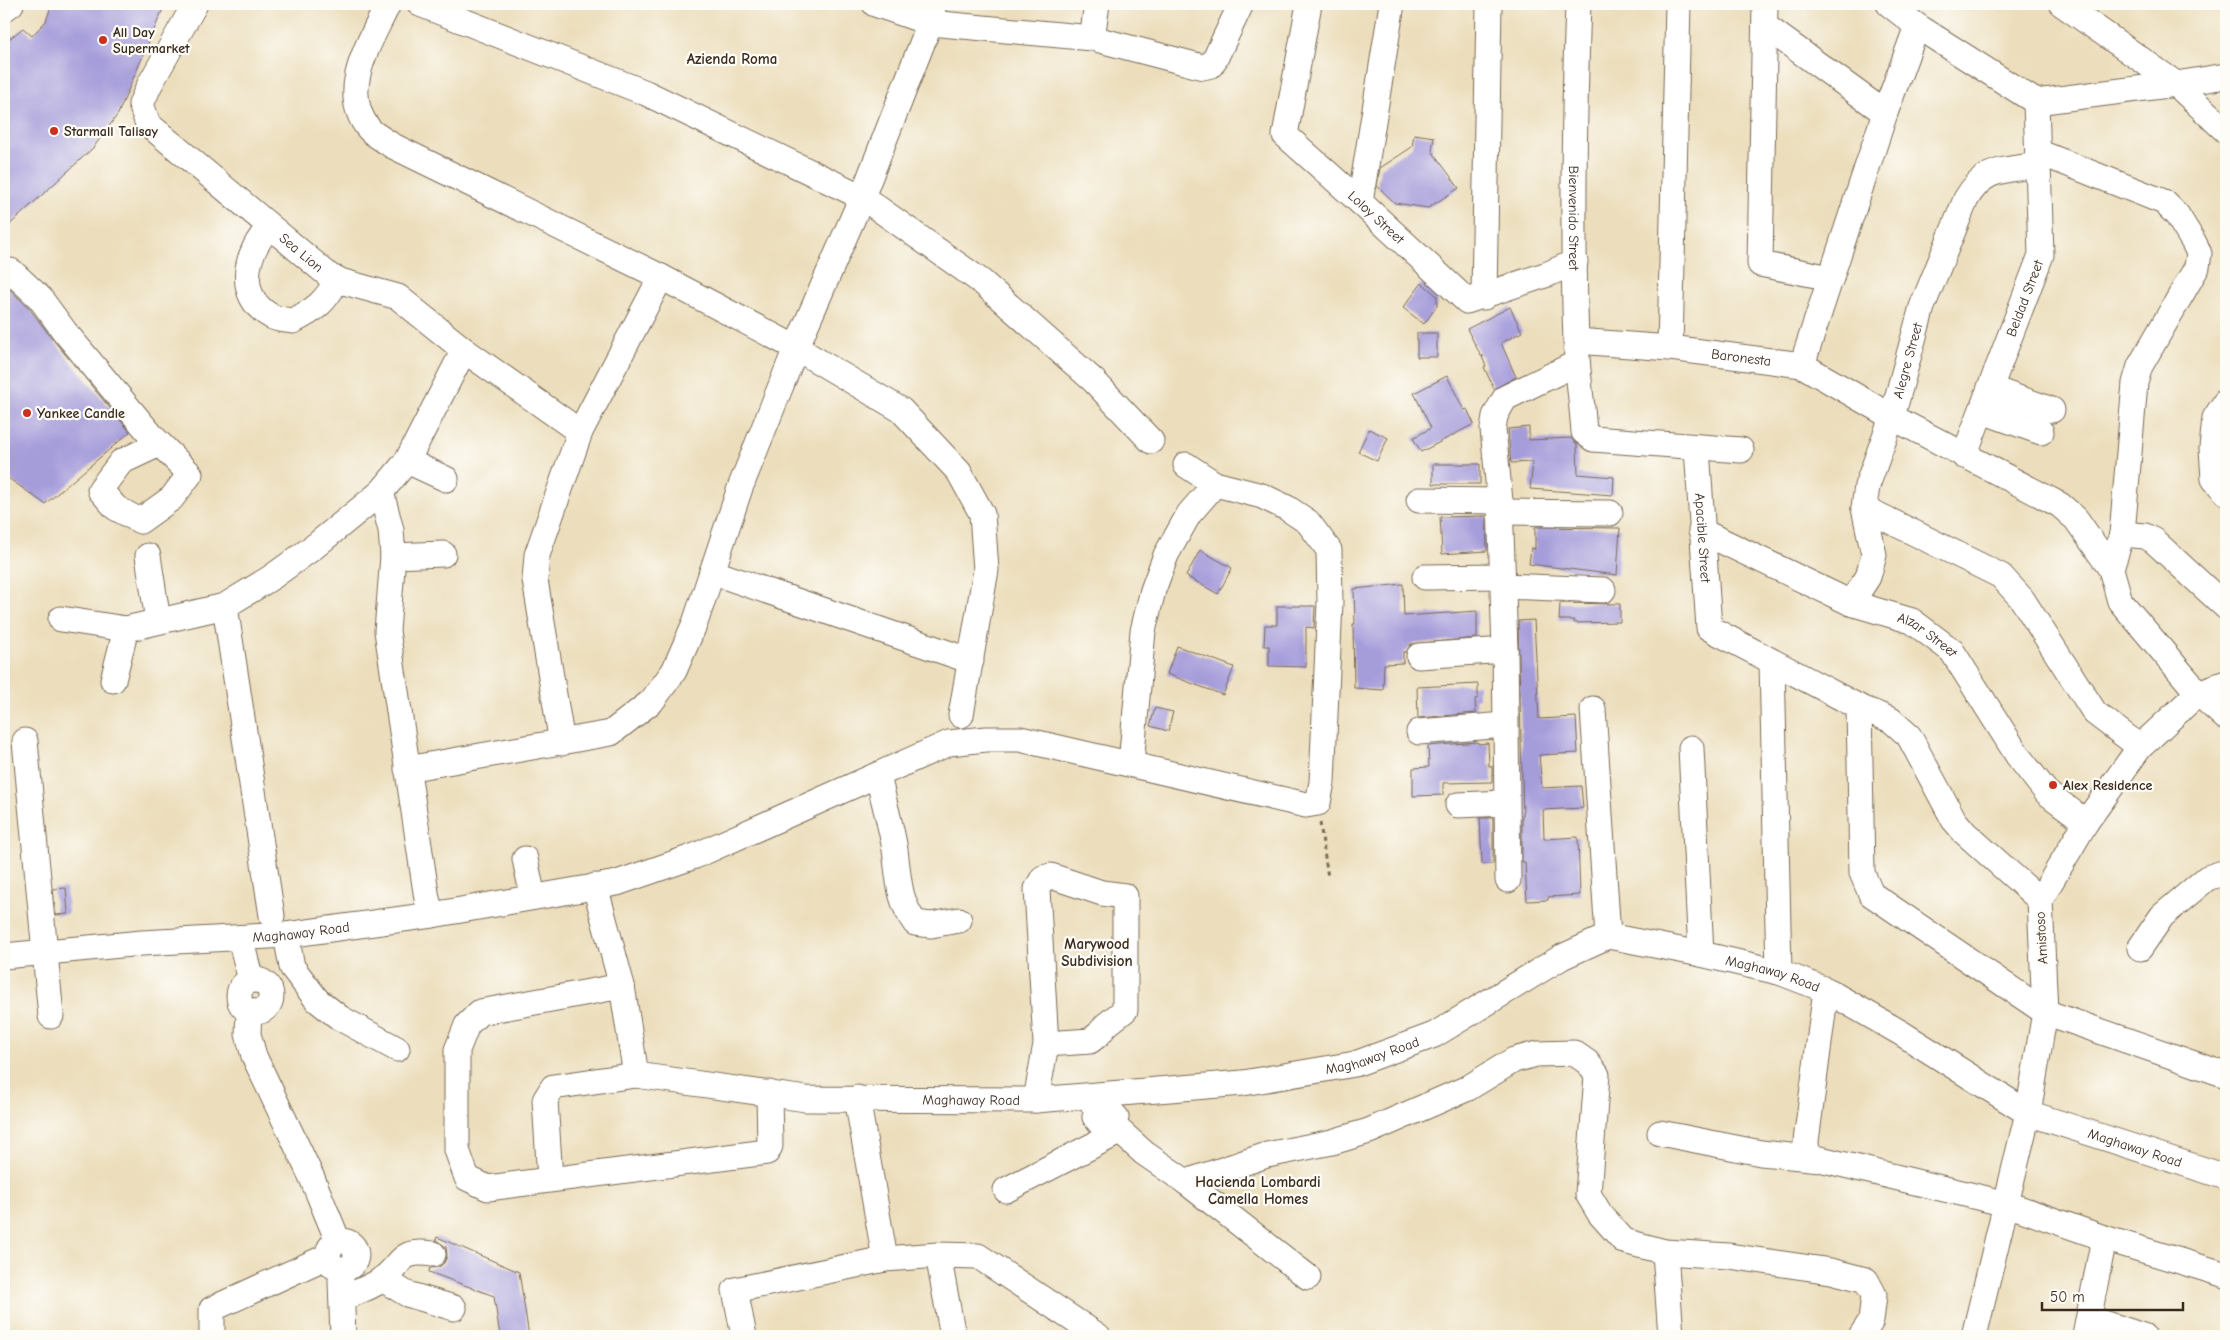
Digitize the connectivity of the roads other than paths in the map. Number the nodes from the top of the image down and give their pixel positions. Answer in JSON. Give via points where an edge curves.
{"nodes":[{"id":1,"x":11,"y":4,"type":"edge"},
{"id":2,"x":196,"y":4,"type":"edge"},
{"id":3,"x":388,"y":4,"type":"edge"},
{"id":4,"x":420,"y":4,"type":"edge"},
{"id":5,"x":875,"y":4,"type":"edge"},
{"id":6,"x":1097,"y":4,"type":"edge"},
{"id":7,"x":1241,"y":4,"type":"edge"},
{"id":8,"x":1309,"y":4,"type":"edge"},
{"id":9,"x":1392,"y":4,"type":"edge"},
{"id":10,"x":1489,"y":4,"type":"edge"},
{"id":11,"x":1578,"y":4,"type":"edge"},
{"id":12,"x":1678,"y":4,"type":"edge"},
{"id":13,"x":1889,"y":4,"type":"edge"},
{"id":14,"x":2062,"y":4,"type":"edge"},
{"id":15,"x":4,"y":9,"type":"edge"},
{"id":16,"x":932,"y":13,"type":"edge"},
{"id":17,"x":1765,"y":15,"type":"edge"},
{"id":18,"x":1917,"y":26,"type":"junction"},
{"id":19,"x":1092,"y":38,"type":"junction"},
{"id":20,"x":2226,"y":76,"type":"edge"},
{"id":21,"x":2176,"y":84,"type":"junction"},
{"id":22,"x":2036,"y":102,"type":"junction"},
{"id":23,"x":1885,"y":113,"type":"junction"},
{"id":24,"x":2226,"y":131,"type":"edge"},
{"id":25,"x":2037,"y":159,"type":"junction"},
{"id":26,"x":862,"y":197,"type":"junction"},
{"id":27,"x":1360,"y":202,"type":"junction"},
{"id":28,"x":270,"y":227,"type":"junction"},
{"id":29,"x":1575,"y":262,"type":"junction"},
{"id":30,"x":4,"y":270,"type":"edge"},
{"id":31,"x":660,"y":277,"type":"junction"},
{"id":32,"x":1831,"y":278,"type":"junction"},
{"id":33,"x":337,"y":279,"type":"junction"},
{"id":34,"x":1475,"y":299,"type":"junction"},
{"id":35,"x":796,"y":348,"type":"junction"},
{"id":36,"x":1670,"y":348,"type":"junction"},
{"id":37,"x":464,"y":350,"type":"junction"},
{"id":38,"x":1577,"y":352,"type":"junction"},
{"id":39,"x":1802,"y":365,"type":"junction"},
{"id":40,"x":1986,"y":399,"type":"junction"},
{"id":41,"x":2226,"y":401,"type":"edge"},
{"id":42,"x":1892,"y":417,"type":"junction"},
{"id":43,"x":2046,"y":421,"type":"dead end"},
{"id":44,"x":580,"y":432,"type":"junction"},
{"id":45,"x":1151,"y":441,"type":"dead end"},
{"id":46,"x":159,"y":444,"type":"dead end"},
{"id":47,"x":1697,"y":448,"type":"junction"},
{"id":48,"x":1741,"y":450,"type":"dead end"},
{"id":49,"x":1964,"y":456,"type":"junction"},
{"id":50,"x":407,"y":461,"type":"junction"},
{"id":51,"x":1186,"y":465,"type":"dead end"},
{"id":52,"x":446,"y":479,"type":"dead end"},
{"id":53,"x":1215,"y":484,"type":"junction"},
{"id":54,"x":381,"y":492,"type":"junction"},
{"id":55,"x":2226,"y":492,"type":"edge"},
{"id":56,"x":1419,"y":500,"type":"dead end"},
{"id":57,"x":1500,"y":506,"type":"junction"},
{"id":58,"x":1864,"y":508,"type":"junction"},
{"id":59,"x":1610,"y":513,"type":"dead end"},
{"id":60,"x":1701,"y":531,"type":"junction"},
{"id":61,"x":2122,"y":534,"type":"junction"},
{"id":62,"x":443,"y":554,"type":"dead end"},
{"id":63,"x":148,"y":556,"type":"dead end"},
{"id":64,"x":393,"y":556,"type":"junction"},
{"id":65,"x":2112,"y":569,"type":"junction"},
{"id":66,"x":712,"y":572,"type":"junction"},
{"id":67,"x":1425,"y":577,"type":"dead end"},
{"id":68,"x":1502,"y":581,"type":"junction"},
{"id":69,"x":1604,"y":590,"type":"dead end"},
{"id":70,"x":1851,"y":603,"type":"junction"},
{"id":71,"x":225,"y":606,"type":"junction"},
{"id":72,"x":2226,"y":608,"type":"edge"},
{"id":73,"x":61,"y":619,"type":"dead end"},
{"id":74,"x":158,"y":622,"type":"junction"},
{"id":75,"x":126,"y":629,"type":"junction"},
{"id":76,"x":1505,"y":650,"type":"junction"},
{"id":77,"x":1419,"y":656,"type":"dead end"},
{"id":78,"x":971,"y":661,"type":"junction"},
{"id":79,"x":1772,"y":662,"type":"junction"},
{"id":80,"x":113,"y":680,"type":"dead end"},
{"id":81,"x":2226,"y":684,"type":"edge"},
{"id":82,"x":2198,"y":693,"type":"junction"},
{"id":83,"x":1860,"y":707,"type":"junction"},
{"id":84,"x":1593,"y":709,"type":"dead end"},
{"id":85,"x":961,"y":714,"type":"dead end"},
{"id":86,"x":2226,"y":718,"type":"edge"},
{"id":87,"x":1505,"y":725,"type":"junction"},
{"id":88,"x":1419,"y":732,"type":"dead end"},
{"id":89,"x":25,"y":741,"type":"dead end"},
{"id":90,"x":562,"y":743,"type":"junction"},
{"id":91,"x":2140,"y":747,"type":"junction"},
{"id":92,"x":1690,"y":748,"type":"dead end"},
{"id":93,"x":1131,"y":764,"type":"junction"},
{"id":94,"x":407,"y":769,"type":"junction"},
{"id":95,"x":878,"y":775,"type":"junction"},
{"id":96,"x":1506,"y":803,"type":"junction"},
{"id":97,"x":1458,"y":805,"type":"dead end"},
{"id":98,"x":2086,"y":822,"type":"junction"},
{"id":99,"x":525,"y":859,"type":"dead end"},
{"id":100,"x":2226,"y":872,"type":"edge"},
{"id":101,"x":1508,"y":880,"type":"dead end"},
{"id":102,"x":595,"y":886,"type":"junction"},
{"id":103,"x":533,"y":897,"type":"junction"},
{"id":104,"x":2040,"y":900,"type":"junction"},
{"id":105,"x":432,"y":915,"type":"junction"},
{"id":106,"x":272,"y":916,"type":"dead end"},
{"id":107,"x":959,"y":920,"type":"dead end"},
{"id":108,"x":286,"y":936,"type":"junction"},
{"id":109,"x":1608,"y":936,"type":"junction"},
{"id":110,"x":240,"y":938,"type":"junction"},
{"id":111,"x":2140,"y":948,"type":"dead end"},
{"id":112,"x":45,"y":953,"type":"junction"},
{"id":113,"x":1701,"y":954,"type":"junction"},
{"id":114,"x":4,"y":956,"type":"edge"},
{"id":115,"x":1779,"y":972,"type":"junction"},
{"id":116,"x":622,"y":986,"type":"junction"},
{"id":117,"x":1826,"y":990,"type":"junction"},
{"id":118,"x":2045,"y":1012,"type":"junction"},
{"id":119,"x":51,"y":1016,"type":"dead end"},
{"id":120,"x":1046,"y":1044,"type":"junction"},
{"id":121,"x":397,"y":1050,"type":"dead end"},
{"id":122,"x":636,"y":1075,"type":"junction"},
{"id":123,"x":2226,"y":1075,"type":"edge"},
{"id":124,"x":769,"y":1093,"type":"junction"},
{"id":125,"x":858,"y":1098,"type":"junction"},
{"id":126,"x":1036,"y":1100,"type":"junction"},
{"id":127,"x":2028,"y":1113,"type":"junction"},
{"id":128,"x":1104,"y":1116,"type":"junction"},
{"id":129,"x":1660,"y":1133,"type":"dead end"},
{"id":130,"x":1807,"y":1157,"type":"junction"},
{"id":131,"x":2226,"y":1177,"type":"edge"},
{"id":132,"x":550,"y":1179,"type":"junction"},
{"id":133,"x":1186,"y":1182,"type":"junction"},
{"id":134,"x":1006,"y":1190,"type":"dead end"},
{"id":135,"x":2007,"y":1204,"type":"junction"},
{"id":136,"x":2104,"y":1238,"type":"junction"},
{"id":137,"x":1665,"y":1252,"type":"junction"},
{"id":138,"x":433,"y":1254,"type":"dead end"},
{"id":139,"x":938,"y":1255,"type":"junction"},
{"id":140,"x":340,"y":1256,"type":"junction"},
{"id":141,"x":885,"y":1259,"type":"junction"},
{"id":142,"x":2226,"y":1274,"type":"edge"},
{"id":143,"x":1308,"y":1277,"type":"dead end"},
{"id":144,"x":376,"y":1282,"type":"junction"},
{"id":145,"x":342,"y":1298,"type":"junction"},
{"id":146,"x":454,"y":1308,"type":"dead end"},
{"id":147,"x":2087,"y":1327,"type":"edge"},
{"id":148,"x":212,"y":1336,"type":"edge"},
{"id":149,"x":343,"y":1336,"type":"edge"},
{"id":150,"x":744,"y":1336,"type":"edge"},
{"id":151,"x":953,"y":1336,"type":"edge"},
{"id":152,"x":1098,"y":1336,"type":"edge"},
{"id":153,"x":1671,"y":1336,"type":"edge"},
{"id":154,"x":1861,"y":1336,"type":"edge"},
{"id":155,"x":1974,"y":1336,"type":"edge"},
{"id":156,"x":2143,"y":1336,"type":"edge"}],
"edges":[{"from":1,"to":15,"type":"street"},
{"from":2,"to":28,"type":"street","name":"Sea Lion","via":[[141,104],[148,124]]},
{"from":3,"to":31,"type":"street","via":[[357,74],[356,103],[369,130],[391,145]]},
{"from":4,"to":26,"type":"street","via":[[646,93]]},
{"from":5,"to":16,"type":"street"},
{"from":6,"to":19,"type":"street"},
{"from":7,"to":19,"type":"street","via":[[1215,59],[1202,67]]},
{"from":8,"to":27,"type":"street","name":"Loloy Street","via":[[1284,135]]},
{"from":9,"to":27,"type":"street"},
{"from":10,"to":34,"type":"street"},
{"from":11,"to":29,"type":"street","name":"Bienvenido Street","via":[[1574,119]]},
{"from":12,"to":36,"type":"street"},
{"from":13,"to":18,"type":"street"},
{"from":14,"to":21,"type":"street"},
{"from":16,"to":19,"type":"street"},
{"from":16,"to":26,"type":"street"},
{"from":17,"to":23,"type":"street"},
{"from":17,"to":32,"type":"street","via":[[1760,264]]},
{"from":18,"to":22,"type":"street"},
{"from":18,"to":23,"type":"street"},
{"from":20,"to":21,"type":"street"},
{"from":21,"to":22,"type":"street"},
{"from":21,"to":24,"type":"street"},
{"from":22,"to":25,"type":"street","name":"Beldad Street"},
{"from":23,"to":32,"type":"street"},
{"from":25,"to":40,"type":"street","name":"Beldad Street","via":[[2041,255]]},
{"from":25,"to":42,"type":"street","name":"Alegre Street","via":[[1987,176],[1974,185],[1966,199],[1922,306]]},
{"from":25,"to":61,"type":"street","via":[[2164,202],[2177,215],[2199,253],[2197,267],[2140,366],[2135,383]]},
{"from":26,"to":35,"type":"street"},
{"from":26,"to":45,"type":"street","via":[[982,282],[1094,381]]},
{"from":27,"to":34,"type":"street","name":"Loloy Street"},
{"from":28,"to":33,"type":"street","name":"Sea Lion"},
{"from":28,"to":33,"type":"street","via":[[249,259],[247,281],[252,299],[271,316],[293,322],[317,309]]},
{"from":29,"to":34,"type":"street"},
{"from":29,"to":38,"type":"street","name":"Bienvenido Street"},
{"from":30,"to":46,"type":"street","via":[[11,271],[40,298]]},
{"from":31,"to":35,"type":"street"},
{"from":31,"to":44,"type":"street"},
{"from":32,"to":39,"type":"street"},
{"from":33,"to":37,"type":"street","name":"Sea Lion","via":[[398,297]]},
{"from":35,"to":66,"type":"street","via":[[740,488]]},
{"from":35,"to":78,"type":"street","via":[[901,410],[959,472],[982,514],[986,570]]},
{"from":36,"to":38,"type":"street","name":"Baronesta"},
{"from":36,"to":39,"type":"street","name":"Baronesta"},
{"from":37,"to":44,"type":"street","name":"Sea Lion"},
{"from":37,"to":50,"type":"street"},
{"from":38,"to":47,"type":"street","name":"Bienvenido Street","via":[[1584,432],[1593,439]]},
{"from":38,"to":57,"type":"street","via":[[1505,398],[1495,416],[1493,429]]},
{"from":39,"to":42,"type":"street","name":"Baronesta"},
{"from":40,"to":43,"type":"street"},
{"from":40,"to":49,"type":"street","name":"Beldad Street"},
{"from":41,"to":55,"type":"street","via":[[2215,418],[2212,448],[2214,479]]},
{"from":42,"to":49,"type":"street","name":"Baronesta"},
{"from":42,"to":58,"type":"street","name":"Alegre Street","via":[[1868,486]]},
{"from":44,"to":90,"type":"street","via":[[537,555],[534,580]]},
{"from":47,"to":48,"type":"street"},
{"from":47,"to":60,"type":"street","name":"Apacible Street"},
{"from":49,"to":65,"type":"street","name":"Baronesta","via":[[2060,505],[2076,519]]},
{"from":50,"to":52,"type":"street"},
{"from":50,"to":54,"type":"street"},
{"from":51,"to":53,"type":"street"},
{"from":53,"to":93,"type":"street","via":[[1189,514],[1166,555],[1153,590],[1142,639]]},
{"from":53,"to":93,"type":"street","name":"Maghaway Road","via":[[1262,496],[1287,508],[1308,522],[1329,550],[1329,622],[1322,782],[1318,803],[1306,805]]},
{"from":54,"to":64,"type":"street","via":[[391,530]]},
{"from":54,"to":71,"type":"street","via":[[315,546]]},
{"from":56,"to":57,"type":"street"},
{"from":57,"to":59,"type":"street"},
{"from":57,"to":68,"type":"street"},
{"from":58,"to":70,"type":"street","name":"Alegre Street","via":[[1874,554],[1868,577]]},
{"from":58,"to":91,"type":"street","via":[[2001,576],[2022,598],[2095,714]]},
{"from":60,"to":70,"type":"street","name":"Alzar Street"},
{"from":60,"to":79,"type":"street","name":"Apacible Street","via":[[1709,628]]},
{"from":61,"to":65,"type":"street"},
{"from":61,"to":72,"type":"street","via":[[2145,536],[2154,541]]},
{"from":62,"to":64,"type":"street"},
{"from":63,"to":74,"type":"street"},
{"from":64,"to":94,"type":"street","via":[[387,632]]},
{"from":65,"to":82,"type":"street","via":[[2120,601]]},
{"from":66,"to":78,"type":"street"},
{"from":66,"to":90,"type":"street","via":[[674,671],[652,701],[611,733]]},
{"from":67,"to":68,"type":"street"},
{"from":68,"to":69,"type":"street"},
{"from":68,"to":76,"type":"street"},
{"from":70,"to":98,"type":"street","name":"Alzar Street","via":[[1912,621],[1952,651],[2018,756],[2047,793]]},
{"from":71,"to":74,"type":"street"},
{"from":71,"to":106,"type":"street"},
{"from":73,"to":75,"type":"street"},
{"from":74,"to":75,"type":"street"},
{"from":75,"to":80,"type":"street"},
{"from":76,"to":77,"type":"street"},
{"from":76,"to":87,"type":"street"},
{"from":78,"to":85,"type":"street"},
{"from":79,"to":83,"type":"street"},
{"from":79,"to":115,"type":"street"},
{"from":81,"to":82,"type":"street"},
{"from":82,"to":86,"type":"street"},
{"from":82,"to":91,"type":"street","name":"Amistoso"},
{"from":83,"to":104,"type":"street","via":[[1891,720],[1909,736],[1954,820]]},
{"from":83,"to":118,"type":"street","via":[[1862,873],[1872,894]]},
{"from":84,"to":109,"type":"street"},
{"from":87,"to":88,"type":"street"},
{"from":87,"to":96,"type":"street"},
{"from":89,"to":112,"type":"street"},
{"from":90,"to":94,"type":"street"},
{"from":91,"to":98,"type":"street","name":"Amistoso"},
{"from":92,"to":113,"type":"street"},
{"from":93,"to":95,"type":"street","name":"Maghaway Road","via":[[1020,739],[986,739],[949,743]]},
{"from":94,"to":105,"type":"street"},
{"from":95,"to":102,"type":"street","name":"Maghaway Road","via":[[695,856],[617,883]]},
{"from":95,"to":107,"type":"street","via":[[900,895],[906,911],[915,924],[931,926]]},
{"from":96,"to":97,"type":"street"},
{"from":96,"to":101,"type":"street"},
{"from":98,"to":104,"type":"street","name":"Amistoso"},
{"from":99,"to":103,"type":"street"},
{"from":100,"to":111,"type":"street","via":[[2207,878],[2162,916]]},
{"from":102,"to":103,"type":"street","name":"Maghaway Road"},
{"from":102,"to":116,"type":"street"},
{"from":103,"to":105,"type":"street","name":"Maghaway Road"},
{"from":104,"to":118,"type":"street","name":"Amistoso"},
{"from":105,"to":108,"type":"street","name":"Maghaway Road"},
{"from":108,"to":110,"type":"street","name":"Maghaway Road"},
{"from":108,"to":121,"type":"street","via":[[292,967],[317,1000],[340,1018]]},
{"from":109,"to":113,"type":"street","name":"Maghaway Road"},
{"from":109,"to":128,"type":"street","name":"Maghaway Road","via":[[1562,957],[1434,1035],[1355,1064],[1243,1083]]},
{"from":110,"to":112,"type":"street","name":"Maghaway Road","via":[[142,943]]},
{"from":110,"to":140,"type":"street","via":[[251,980],[240,992],[241,1004],[249,1011],[248,1034],[254,1056],[312,1178]]},
{"from":112,"to":114,"type":"street","name":"Maghaway Road"},
{"from":112,"to":119,"type":"street"},
{"from":113,"to":115,"type":"street","name":"Maghaway Road"},
{"from":115,"to":117,"type":"street","name":"Maghaway Road"},
{"from":116,"to":122,"type":"street"},
{"from":116,"to":132,"type":"street","via":[[480,1012],[467,1025],[457,1050],[457,1150],[466,1178],[488,1188]]},
{"from":117,"to":127,"type":"street","name":"Maghaway Road","via":[[1902,1033]]},
{"from":117,"to":130,"type":"street","via":[[1806,1141]]},
{"from":118,"to":123,"type":"street"},
{"from":118,"to":127,"type":"street","name":"Amistoso"},
{"from":120,"to":120,"type":"street","via":[[1037,889],[1043,878],[1051,876],[1102,893],[1125,896],[1125,1010],[1090,1041]]},
{"from":120,"to":126,"type":"street"},
{"from":122,"to":124,"type":"street","name":"Maghaway Road"},
{"from":122,"to":132,"type":"street","name":"Maghaway Road","via":[[553,1087],[545,1100]]},
{"from":124,"to":125,"type":"street","name":"Maghaway Road","via":[[806,1099]]},
{"from":124,"to":132,"type":"street","via":[[770,1146],[767,1152]]},
{"from":125,"to":126,"type":"street","name":"Maghaway Road"},
{"from":125,"to":141,"type":"street"},
{"from":126,"to":128,"type":"street","name":"Maghaway Road"},
{"from":127,"to":131,"type":"street","name":"Maghaway Road"},
{"from":127,"to":135,"type":"street","name":"Amistoso"},
{"from":128,"to":133,"type":"street","via":[[1144,1153]]},
{"from":128,"to":134,"type":"street"},
{"from":129,"to":130,"type":"street","via":[[1761,1153]]},
{"from":130,"to":135,"type":"street"},
{"from":133,"to":137,"type":"street","via":[[1267,1155],[1332,1142],[1370,1142],[1470,1098],[1514,1060],[1537,1054],[1574,1052],[1597,1074],[1588,1194],[1600,1214],[1624,1241]]},
{"from":133,"to":143,"type":"street"},
{"from":135,"to":136,"type":"street"},
{"from":135,"to":155,"type":"street","name":"Amistoso"},
{"from":136,"to":142,"type":"street"},
{"from":136,"to":147,"type":"street"},
{"from":137,"to":153,"type":"street"},
{"from":137,"to":154,"type":"street","via":[[1738,1258],[1831,1271],[1866,1280],[1874,1295],[1870,1322]]},
{"from":138,"to":144,"type":"street","via":[[406,1255]]},
{"from":139,"to":141,"type":"street"},
{"from":139,"to":151,"type":"street"},
{"from":139,"to":152,"type":"street","via":[[978,1256]]},
{"from":140,"to":144,"type":"street"},
{"from":140,"to":145,"type":"street"},
{"from":140,"to":148,"type":"street","via":[[212,1309]]},
{"from":141,"to":150,"type":"street","via":[[735,1290]]},
{"from":144,"to":145,"type":"street"},
{"from":144,"to":146,"type":"street"},
{"from":145,"to":149,"type":"street"},
{"from":147,"to":156,"type":"street"}]}
